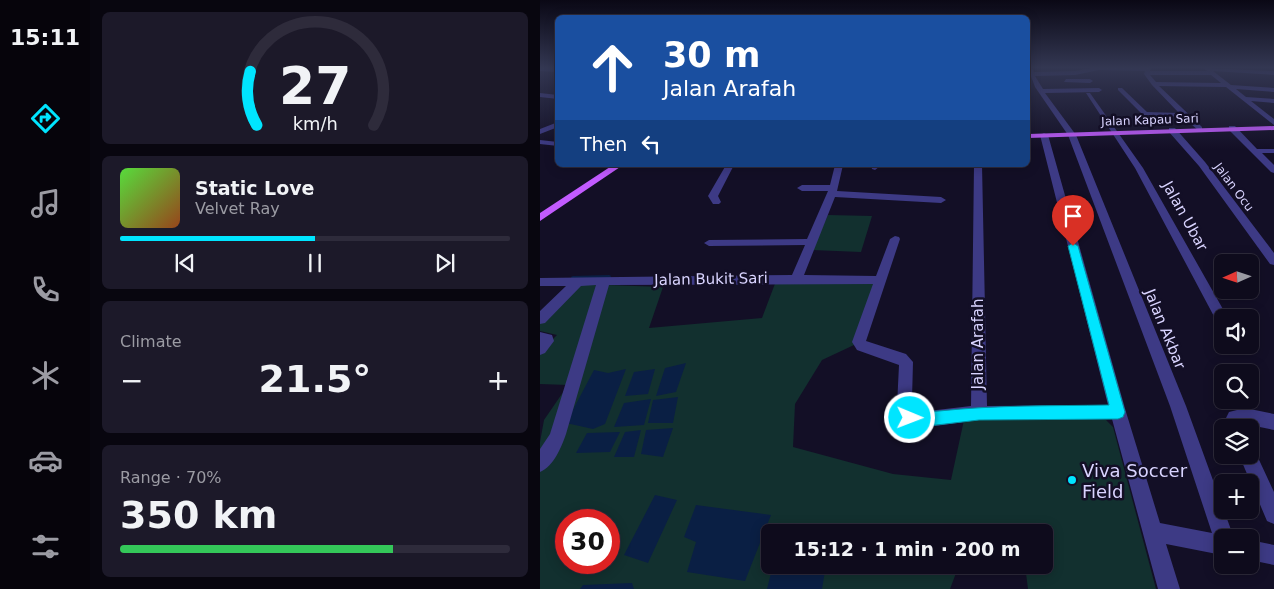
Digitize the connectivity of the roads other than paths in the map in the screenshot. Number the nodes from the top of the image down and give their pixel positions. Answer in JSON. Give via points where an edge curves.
{"nodes":[{"id":1,"x":1046,"y":95,"type":"edge"},
{"id":2,"x":1089,"y":95,"type":"edge"},
{"id":3,"x":1126,"y":95,"type":"edge"},
{"id":4,"x":1165,"y":95,"type":"edge"},
{"id":5,"x":1241,"y":95,"type":"edge"},
{"id":6,"x":1245,"y":99,"type":"junction"},
{"id":7,"x":1274,"y":101,"type":"edge"},
{"id":8,"x":1274,"y":110,"type":"edge"},
{"id":9,"x":1258,"y":111,"type":"junction"},
{"id":10,"x":1185,"y":115,"type":"junction"},
{"id":11,"x":1274,"y":124,"type":"edge"},
{"id":12,"x":555,"y":125,"type":"edge"},
{"id":13,"x":1232,"y":128,"type":"junction"},
{"id":14,"x":1274,"y":128,"type":"edge"},
{"id":15,"x":1199,"y":129,"type":"junction"},
{"id":16,"x":1172,"y":130,"type":"junction"},
{"id":17,"x":540,"y":132,"type":"edge"},
{"id":18,"x":1115,"y":133,"type":"junction"},
{"id":19,"x":1072,"y":134,"type":"junction"},
{"id":20,"x":1044,"y":135,"type":"junction"},
{"id":21,"x":1030,"y":136,"type":"edge"},
{"id":22,"x":540,"y":142,"type":"edge"},
{"id":23,"x":555,"y":144,"type":"edge"},
{"id":24,"x":1254,"y":151,"type":"junction"},
{"id":25,"x":1274,"y":151,"type":"edge"},
{"id":26,"x":616,"y":167,"type":"edge"},
{"id":27,"x":729,"y":167,"type":"edge"},
{"id":28,"x":839,"y":167,"type":"edge"},
{"id":29,"x":978,"y":167,"type":"edge"},
{"id":30,"x":1274,"y":170,"type":"edge"},
{"id":31,"x":802,"y":188,"type":"dead end"},
{"id":32,"x":833,"y":191,"type":"junction"},
{"id":33,"x":941,"y":200,"type":"dead end"},
{"id":34,"x":716,"y":202,"type":"dead end"},
{"id":35,"x":540,"y":218,"type":"edge"},
{"id":36,"x":895,"y":239,"type":"dead end"},
{"id":37,"x":812,"y":242,"type":"junction"},
{"id":38,"x":709,"y":243,"type":"dead end"},
{"id":39,"x":1274,"y":261,"type":"edge"},
{"id":40,"x":796,"y":279,"type":"junction"},
{"id":41,"x":604,"y":280,"type":"junction"},
{"id":42,"x":882,"y":280,"type":"junction"},
{"id":43,"x":578,"y":281,"type":"junction"},
{"id":44,"x":540,"y":282,"type":"edge"},
{"id":45,"x":1217,"y":309,"type":"edge"},
{"id":46,"x":540,"y":319,"type":"edge"},
{"id":47,"x":540,"y":337,"type":"edge"},
{"id":48,"x":540,"y":349,"type":"edge"},
{"id":49,"x":1118,"y":412,"type":"junction"},
{"id":50,"x":979,"y":414,"type":"junction"},
{"id":51,"x":1234,"y":419,"type":"edge"},
{"id":52,"x":1256,"y":419,"type":"edge"},
{"id":53,"x":1259,"y":419,"type":"edge"},
{"id":54,"x":1274,"y":422,"type":"edge"},
{"id":55,"x":540,"y":463,"type":"edge"},
{"id":56,"x":1252,"y":464,"type":"edge"},
{"id":57,"x":1274,"y":514,"type":"edge"},
{"id":58,"x":1221,"y":529,"type":"edge"},
{"id":59,"x":1154,"y":532,"type":"junction"},
{"id":60,"x":1214,"y":543,"type":"edge"},
{"id":61,"x":1259,"y":552,"type":"edge"},
{"id":62,"x":1274,"y":555,"type":"edge"},
{"id":63,"x":1169,"y":589,"type":"edge"}],
"edges":[{"from":1,"to":19,"type":"street","name":"Jalan Akbar"},
{"from":2,"to":18,"type":"street","name":"Jalan Ubar"},
{"from":3,"to":10,"type":"street","via":[[1145,114]]},
{"from":4,"to":10,"type":"street"},
{"from":5,"to":6,"type":"street"},
{"from":6,"to":7,"type":"street"},
{"from":6,"to":9,"type":"street"},
{"from":8,"to":9,"type":"street"},
{"from":9,"to":11,"type":"street"},
{"from":10,"to":15,"type":"street"},
{"from":12,"to":17,"type":"street"},
{"from":13,"to":14,"type":"main road","name":"Jalan Kapau Sari"},
{"from":13,"to":15,"type":"main road","name":"Jalan Kapau Sari"},
{"from":13,"to":24,"type":"street"},
{"from":15,"to":16,"type":"main road","name":"Jalan Kapau Sari"},
{"from":16,"to":18,"type":"main road","name":"Jalan Kapau Sari"},
{"from":16,"to":39,"type":"street","name":"Jalan Ocu","via":[[1202,164]]},
{"from":18,"to":19,"type":"main road","name":"Jalan Kapau Sari"},
{"from":18,"to":45,"type":"street","name":"Jalan Ubar","via":[[1139,168]]},
{"from":19,"to":20,"type":"main road","name":"Jalan Kapau Sari"},
{"from":19,"to":58,"type":"street","name":"Jalan Akbar","via":[[1178,406]]},
{"from":20,"to":21,"type":"main road","name":"Jalan Kapau Sari"},
{"from":20,"to":49,"type":"street"},
{"from":22,"to":23,"type":"street"},
{"from":24,"to":25,"type":"street"},
{"from":24,"to":30,"type":"street"},
{"from":26,"to":35,"type":"main road"},
{"from":27,"to":34,"type":"street","via":[[713,196]]},
{"from":28,"to":32,"type":"street"},
{"from":29,"to":50,"type":"street","name":"Jalan Arafah"},
{"from":31,"to":32,"type":"street"},
{"from":32,"to":33,"type":"street"},
{"from":32,"to":37,"type":"street"},
{"from":36,"to":42,"type":"street"},
{"from":37,"to":38,"type":"street"},
{"from":37,"to":40,"type":"street"},
{"from":40,"to":41,"type":"street","name":"Jalan Bukit Sari"},
{"from":40,"to":42,"type":"street","name":"Jalan Bukit Sari"},
{"from":41,"to":43,"type":"street","name":"Jalan Bukit Sari"},
{"from":41,"to":55,"type":"street","via":[[558,434]]},
{"from":42,"to":50,"type":"street","via":[[860,342],[862,346],[906,362],[905,412],[910,418],[928,419]]},
{"from":43,"to":44,"type":"street","name":"Jalan Bukit Sari"},
{"from":43,"to":46,"type":"street"},
{"from":47,"to":48,"type":"street","via":[[547,341]]},
{"from":49,"to":50,"type":"street"},
{"from":49,"to":59,"type":"street"},
{"from":51,"to":52,"type":"street","via":[[1239,416]]},
{"from":53,"to":54,"type":"street"},
{"from":56,"to":57,"type":"street"},
{"from":59,"to":60,"type":"street"},
{"from":59,"to":63,"type":"street"},
{"from":61,"to":62,"type":"street"}]}
